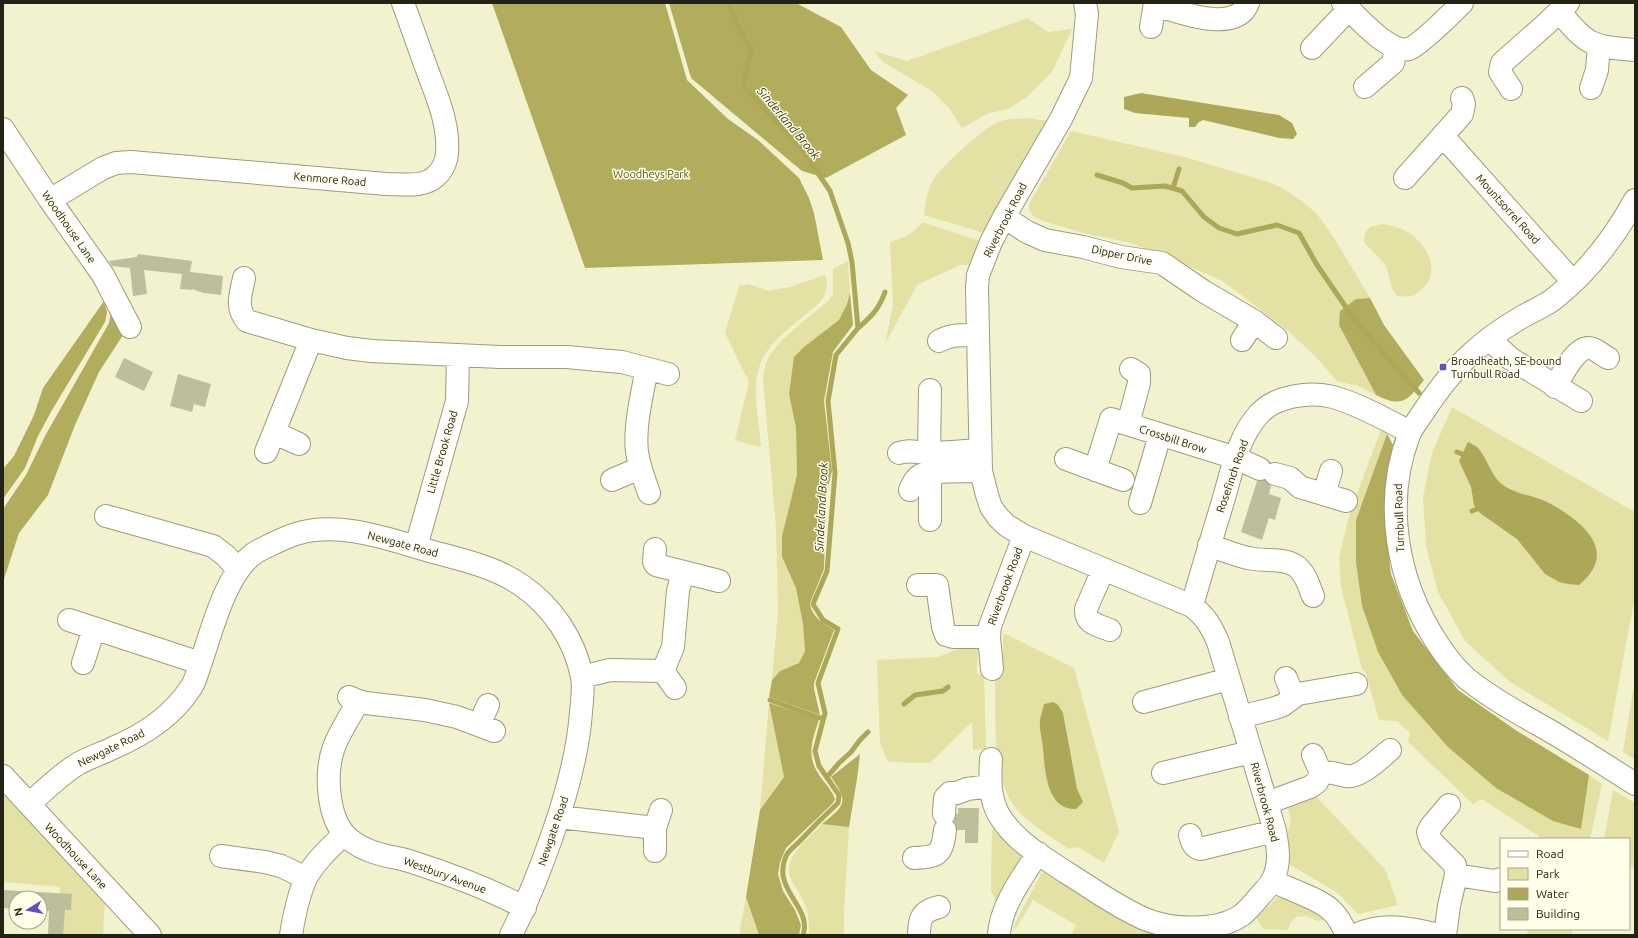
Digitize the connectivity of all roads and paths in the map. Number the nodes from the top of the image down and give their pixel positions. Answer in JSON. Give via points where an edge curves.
{"nodes":[{"id":1,"x":403,"y":3,"type":"edge"},
{"id":2,"x":1085,"y":3,"type":"edge"},
{"id":3,"x":1248,"y":3,"type":"edge"},
{"id":4,"x":1462,"y":3,"type":"edge"},
{"id":5,"x":1155,"y":4,"type":"edge"},
{"id":6,"x":1346,"y":6,"type":"edge"},
{"id":7,"x":1557,"y":13,"type":"edge"},
{"id":8,"x":1151,"y":27,"type":"dead end"},
{"id":9,"x":1599,"y":46,"type":"junction"},
{"id":10,"x":1312,"y":48,"type":"dead end"},
{"id":11,"x":1396,"y":48,"type":"junction"},
{"id":12,"x":1635,"y":50,"type":"edge"},
{"id":13,"x":1365,"y":87,"type":"dead end"},
{"id":14,"x":1591,"y":88,"type":"dead end"},
{"id":15,"x":1511,"y":89,"type":"dead end"},
{"id":16,"x":1462,"y":98,"type":"dead end"},
{"id":17,"x":3,"y":129,"type":"edge"},
{"id":18,"x":1443,"y":136,"type":"junction"},
{"id":19,"x":1405,"y":178,"type":"dead end"},
{"id":20,"x":50,"y":200,"type":"junction"},
{"id":21,"x":1635,"y":200,"type":"edge"},
{"id":22,"x":1004,"y":217,"type":"junction"},
{"id":23,"x":244,"y":278,"type":"dead end"},
{"id":24,"x":1573,"y":282,"type":"junction"},
{"id":25,"x":1254,"y":321,"type":"junction"},
{"id":26,"x":130,"y":327,"type":"dead end"},
{"id":27,"x":978,"y":335,"type":"junction"},
{"id":28,"x":1276,"y":338,"type":"dead end"},
{"id":29,"x":1489,"y":339,"type":"junction"},
{"id":30,"x":312,"y":340,"type":"junction"},
{"id":31,"x":1242,"y":340,"type":"dead end"},
{"id":32,"x":939,"y":341,"type":"dead end"},
{"id":33,"x":458,"y":355,"type":"junction"},
{"id":34,"x":1608,"y":358,"type":"dead end"},
{"id":35,"x":1131,"y":368,"type":"dead end"},
{"id":36,"x":647,"y":369,"type":"junction"},
{"id":37,"x":668,"y":374,"type":"dead end"},
{"id":38,"x":1555,"y":387,"type":"junction"},
{"id":39,"x":930,"y":390,"type":"dead end"},
{"id":40,"x":1581,"y":401,"type":"dead end"},
{"id":41,"x":1119,"y":421,"type":"junction"},
{"id":42,"x":1410,"y":432,"type":"junction"},
{"id":43,"x":1160,"y":435,"type":"junction"},
{"id":44,"x":299,"y":444,"type":"dead end"},
{"id":45,"x":899,"y":453,"type":"dead end"},
{"id":46,"x":1236,"y":458,"type":"junction"},
{"id":47,"x":1066,"y":459,"type":"dead end"},
{"id":48,"x":980,"y":461,"type":"junction"},
{"id":49,"x":929,"y":463,"type":"junction"},
{"id":50,"x":640,"y":468,"type":"junction"},
{"id":51,"x":1095,"y":470,"type":"junction"},
{"id":52,"x":1331,"y":471,"type":"dead end"},
{"id":53,"x":612,"y":480,"type":"dead end"},
{"id":54,"x":1123,"y":480,"type":"dead end"},
{"id":55,"x":910,"y":490,"type":"dead end"},
{"id":56,"x":649,"y":493,"type":"dead end"},
{"id":57,"x":1324,"y":494,"type":"junction"},
{"id":58,"x":1346,"y":501,"type":"dead end"},
{"id":59,"x":1140,"y":503,"type":"dead end"},
{"id":60,"x":106,"y":516,"type":"dead end"},
{"id":61,"x":930,"y":520,"type":"dead end"},
{"id":62,"x":1024,"y":536,"type":"junction"},
{"id":63,"x":1209,"y":545,"type":"junction"},
{"id":64,"x":416,"y":547,"type":"junction"},
{"id":65,"x":655,"y":549,"type":"dead end"},
{"id":66,"x":238,"y":570,"type":"junction"},
{"id":67,"x":1103,"y":570,"type":"junction"},
{"id":68,"x":683,"y":572,"type":"junction"},
{"id":69,"x":722,"y":584,"type":"dead end"},
{"id":70,"x":918,"y":585,"type":"dead end"},
{"id":71,"x":1313,"y":596,"type":"dead end"},
{"id":72,"x":1192,"y":606,"type":"junction"},
{"id":73,"x":69,"y":620,"type":"dead end"},
{"id":74,"x":94,"y":628,"type":"junction"},
{"id":75,"x":1110,"y":630,"type":"dead end"},
{"id":76,"x":989,"y":637,"type":"junction"},
{"id":77,"x":83,"y":663,"type":"dead end"},
{"id":78,"x":200,"y":664,"type":"junction"},
{"id":79,"x":992,"y":669,"type":"dead end"},
{"id":80,"x":582,"y":677,"type":"junction"},
{"id":81,"x":1229,"y":680,"type":"junction"},
{"id":82,"x":1356,"y":684,"type":"dead end"},
{"id":83,"x":1144,"y":702,"type":"dead end"},
{"id":84,"x":488,"y":705,"type":"dead end"},
{"id":85,"x":1240,"y":717,"type":"junction"},
{"id":86,"x":1390,"y":750,"type":"dead end"},
{"id":87,"x":1251,"y":752,"type":"junction"},
{"id":88,"x":991,"y":759,"type":"dead end"},
{"id":89,"x":1163,"y":773,"type":"dead end"},
{"id":90,"x":3,"y":776,"type":"edge"},
{"id":91,"x":1635,"y":784,"type":"edge"},
{"id":92,"x":990,"y":786,"type":"junction"},
{"id":93,"x":1267,"y":803,"type":"junction"},
{"id":94,"x":29,"y":804,"type":"junction"},
{"id":95,"x":1449,"y":805,"type":"dead end"},
{"id":96,"x":558,"y":817,"type":"junction"},
{"id":97,"x":1275,"y":831,"type":"junction"},
{"id":98,"x":344,"y":834,"type":"junction"},
{"id":99,"x":1190,"y":835,"type":"dead end"},
{"id":100,"x":656,"y":851,"type":"dead end"},
{"id":101,"x":1038,"y":853,"type":"junction"},
{"id":102,"x":221,"y":856,"type":"dead end"},
{"id":103,"x":914,"y":858,"type":"dead end"},
{"id":104,"x":1456,"y":875,"type":"junction"},
{"id":105,"x":306,"y":878,"type":"junction"},
{"id":106,"x":1500,"y":879,"type":"edge"},
{"id":107,"x":1272,"y":881,"type":"junction"},
{"id":108,"x":939,"y":907,"type":"dead end"},
{"id":109,"x":525,"y":908,"type":"junction"},
{"id":110,"x":150,"y":935,"type":"edge"},
{"id":111,"x":291,"y":935,"type":"edge"},
{"id":112,"x":511,"y":935,"type":"edge"},
{"id":113,"x":918,"y":935,"type":"edge"},
{"id":114,"x":999,"y":935,"type":"edge"},
{"id":115,"x":1347,"y":935,"type":"edge"},
{"id":116,"x":1354,"y":935,"type":"edge"},
{"id":117,"x":1439,"y":935,"type":"edge"},
{"id":118,"x":1445,"y":935,"type":"edge"}],
"edges":[{"from":1,"to":20,"type":"street","name":"Kenmore Road","via":[[447,134],[444,166],[436,177],[425,182],[386,184],[131,162],[116,163],[103,168]]},
{"from":2,"to":22,"type":"street","name":"Riverbrook Road","via":[[1087,14],[1080,78],[1060,119]]},
{"from":3,"to":5,"type":"street","via":[[1238,15],[1226,19],[1193,16]]},
{"from":4,"to":11,"type":"street","via":[[1418,44],[1408,49]]},
{"from":5,"to":8,"type":"street"},
{"from":6,"to":10,"type":"street"},
{"from":6,"to":11,"type":"street","via":[[1380,40]]},
{"from":7,"to":9,"type":"street","via":[[1586,40]]},
{"from":7,"to":15,"type":"street","via":[[1502,63],[1500,72]]},
{"from":9,"to":12,"type":"street"},
{"from":9,"to":14,"type":"street","via":[[1597,70]]},
{"from":11,"to":13,"type":"street","via":[[1393,63]]},
{"from":16,"to":18,"type":"street","via":[[1462,114]]},
{"from":17,"to":20,"type":"street","name":"Woodhouse Lane"},
{"from":18,"to":19,"type":"street"},
{"from":18,"to":24,"type":"street","name":"Mountsorrel Road"},
{"from":20,"to":26,"type":"street","name":"Woodhouse Lane","via":[[103,276]]},
{"from":21,"to":24,"type":"street","name":"Turnbull Road","via":[[1601,252]]},
{"from":22,"to":25,"type":"street","name":"Dipper Drive","via":[[1045,240],[1162,264]]},
{"from":22,"to":27,"type":"street","name":"Riverbrook Road","via":[[978,275]]},
{"from":23,"to":30,"type":"street","via":[[239,306],[247,321]]},
{"from":24,"to":29,"type":"street","name":"Turnbull Road","via":[[1554,299],[1516,320]]},
{"from":25,"to":28,"type":"street","name":"Dipper Drive"},
{"from":25,"to":31,"type":"street"},
{"from":27,"to":32,"type":"street","via":[[946,337]]},
{"from":27,"to":48,"type":"street","name":"Riverbrook Road"},
{"from":29,"to":38,"type":"street","via":[[1511,359]]},
{"from":29,"to":42,"type":"street","name":"Turnbull Road","via":[[1454,370]]},
{"from":30,"to":33,"type":"street","via":[[371,351]]},
{"from":30,"to":44,"type":"street","via":[[270,442]]},
{"from":33,"to":36,"type":"street","via":[[567,357],[622,362]]},
{"from":33,"to":64,"type":"street","name":"Little Brook Road","via":[[457,401]]},
{"from":34,"to":38,"type":"street","via":[[1590,348],[1583,348],[1576,353]]},
{"from":35,"to":41,"type":"street","via":[[1139,374],[1139,383]]},
{"from":36,"to":37,"type":"street"},
{"from":36,"to":50,"type":"street","via":[[638,423],[637,450]]},
{"from":38,"to":40,"type":"street"},
{"from":39,"to":49,"type":"street"},
{"from":41,"to":43,"type":"street","name":"Crossbill Brow"},
{"from":41,"to":51,"type":"street"},
{"from":42,"to":46,"type":"street","name":"Rosefinch Road","via":[[1333,397],[1299,396],[1284,399],[1260,413],[1251,424]]},
{"from":42,"to":91,"type":"street","name":"Turnbull Road","via":[[1397,482],[1398,544],[1413,597],[1426,626],[1445,656],[1466,677],[1501,702]]},
{"from":43,"to":46,"type":"street","name":"Crossbill Brow"},
{"from":43,"to":59,"type":"street"},
{"from":45,"to":49,"type":"street","via":[[913,450]]},
{"from":46,"to":57,"type":"street","name":"Crossbill Brow","via":[[1290,478],[1300,487]]},
{"from":46,"to":63,"type":"street","name":"Rosefinch Road"},
{"from":47,"to":51,"type":"street"},
{"from":48,"to":49,"type":"street"},
{"from":48,"to":62,"type":"street","name":"Riverbrook Road","via":[[986,495],[998,517]]},
{"from":49,"to":55,"type":"street"},
{"from":49,"to":61,"type":"street"},
{"from":50,"to":53,"type":"street"},
{"from":50,"to":56,"type":"street"},
{"from":51,"to":54,"type":"street"},
{"from":52,"to":57,"type":"street"},
{"from":57,"to":58,"type":"street","name":"Crossbill Brow"},
{"from":60,"to":66,"type":"street","via":[[213,546]]},
{"from":62,"to":67,"type":"street","name":"Riverbrook Road"},
{"from":62,"to":76,"type":"street","name":"Riverbrook Road","via":[[995,610]]},
{"from":63,"to":71,"type":"street","via":[[1247,558],[1287,562],[1296,566],[1303,573]]},
{"from":63,"to":72,"type":"street","name":"Rosefinch Road"},
{"from":64,"to":66,"type":"street","name":"Newgate Road","via":[[368,534],[318,530],[297,534],[254,553]]},
{"from":64,"to":80,"type":"street","name":"Newgate Road","via":[[487,568],[520,584],[542,602],[557,619],[576,655]]},
{"from":65,"to":68,"type":"street","via":[[656,565]]},
{"from":66,"to":78,"type":"street","name":"Newgate Road","via":[[221,603]]},
{"from":67,"to":72,"type":"street","name":"Riverbrook Road"},
{"from":67,"to":75,"type":"street","via":[[1085,616],[1088,621]]},
{"from":68,"to":69,"type":"street"},
{"from":68,"to":80,"type":"street","via":[[678,591],[669,679],[610,670]]},
{"from":70,"to":76,"type":"street","name":"Riverbrook Road","via":[[937,585],[946,634],[953,637]]},
{"from":72,"to":81,"type":"street","name":"Riverbrook Road","via":[[1203,614],[1210,625],[1218,642]]},
{"from":73,"to":74,"type":"street"},
{"from":74,"to":77,"type":"street"},
{"from":74,"to":78,"type":"street"},
{"from":76,"to":79,"type":"street","name":"Riverbrook Road"},
{"from":78,"to":94,"type":"street","name":"Newgate Road","via":[[193,684],[170,714],[153,728],[76,765]]},
{"from":80,"to":96,"type":"street","name":"Newgate Road","via":[[580,729],[574,765]]},
{"from":81,"to":83,"type":"street"},
{"from":81,"to":85,"type":"street","name":"Riverbrook Road"},
{"from":82,"to":85,"type":"street","via":[[1305,692],[1290,687],[1283,705]]},
{"from":84,"to":98,"type":"street","name":"Westbury Avenue","via":[[486,728],[457,717],[354,699],[334,747],[329,770],[330,796],[335,817]]},
{"from":85,"to":87,"type":"street","name":"Riverbrook Road"},
{"from":86,"to":93,"type":"street","via":[[1363,771],[1347,777],[1317,764],[1317,782]]},
{"from":87,"to":89,"type":"street"},
{"from":87,"to":93,"type":"street","name":"Riverbrook Road"},
{"from":88,"to":92,"type":"street","name":"Riverbrook Road"},
{"from":90,"to":94,"type":"street","name":"Woodhouse Lane"},
{"from":92,"to":101,"type":"street","name":"Riverbrook Road","via":[[994,803],[1009,829],[1017,839]]},
{"from":92,"to":103,"type":"street","via":[[950,793],[945,798],[943,845],[940,852]]},
{"from":93,"to":97,"type":"street","name":"Riverbrook Road"},
{"from":94,"to":110,"type":"street","name":"Woodhouse Lane"},
{"from":95,"to":104,"type":"street","via":[[1428,832],[1431,841],[1455,865]]},
{"from":96,"to":100,"type":"street","via":[[658,819]]},
{"from":96,"to":109,"type":"street","name":"Newgate Road"},
{"from":97,"to":99,"type":"street","via":[[1200,849],[1192,844]]},
{"from":97,"to":107,"type":"street","name":"Riverbrook Road","via":[[1278,858]]},
{"from":98,"to":105,"type":"street"},
{"from":98,"to":109,"type":"street","name":"Westbury Avenue","via":[[355,844],[368,850],[413,862],[502,896]]},
{"from":101,"to":107,"type":"street","name":"Riverbrook Road","via":[[1131,912],[1147,920],[1172,926],[1197,927],[1231,921],[1242,915]]},
{"from":101,"to":114,"type":"street","via":[[1007,906],[1000,923]]},
{"from":102,"to":105,"type":"street","via":[[281,866]]},
{"from":104,"to":106,"type":"street","via":[[1495,881]]},
{"from":104,"to":118,"type":"street"},
{"from":105,"to":111,"type":"street"},
{"from":107,"to":115,"type":"street","via":[[1331,910]]},
{"from":108,"to":113,"type":"street","via":[[929,909],[924,914],[919,924]]},
{"from":109,"to":112,"type":"street","name":"Newgate Road"},
{"from":116,"to":117,"type":"street","via":[[1377,928],[1397,927]]}]}
